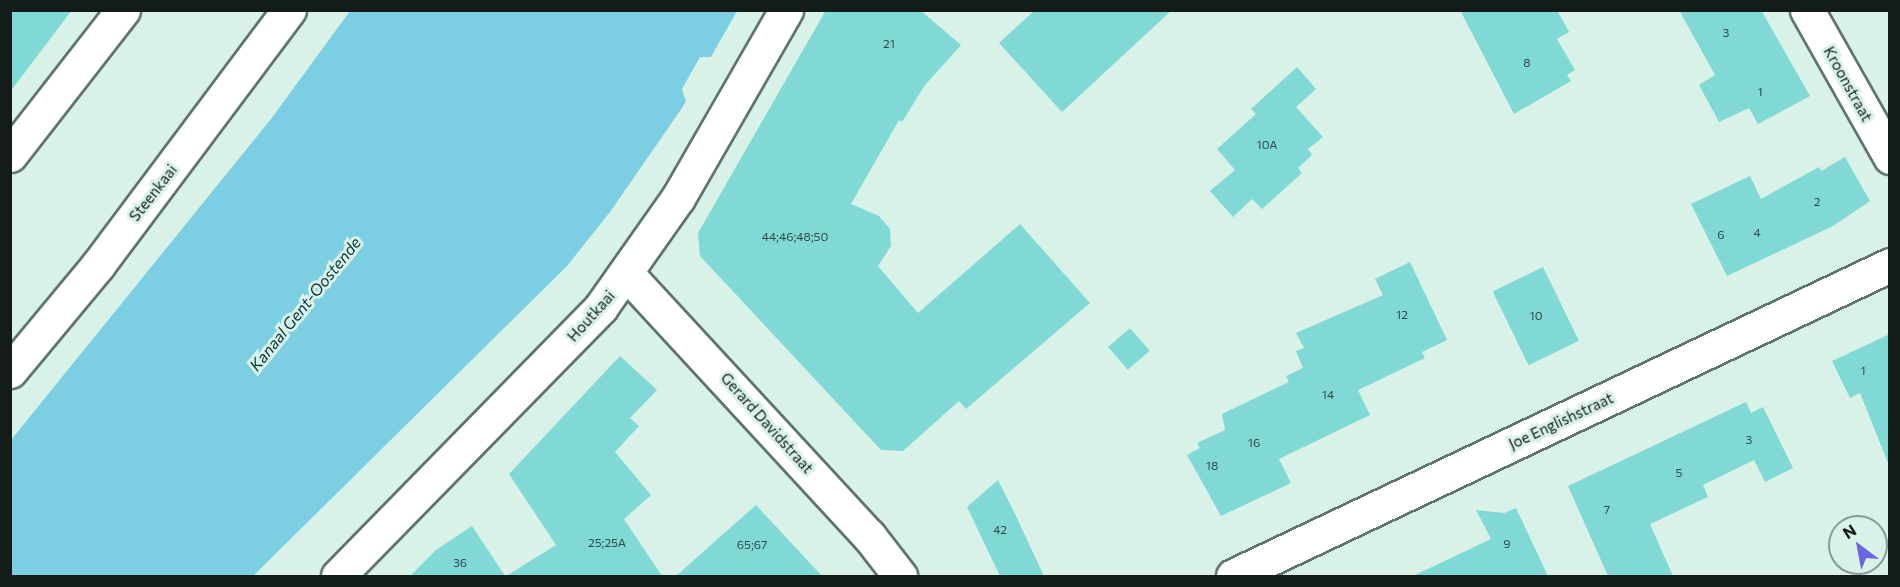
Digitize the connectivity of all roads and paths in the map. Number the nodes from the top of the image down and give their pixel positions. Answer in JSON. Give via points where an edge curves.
{"nodes":[{"id":1,"x":123,"y":10,"type":"edge"},
{"id":2,"x":289,"y":10,"type":"edge"},
{"id":3,"x":786,"y":10,"type":"edge"},
{"id":4,"x":1808,"y":10,"type":"edge"},
{"id":5,"x":10,"y":154,"type":"edge"},
{"id":6,"x":1890,"y":157,"type":"edge"},
{"id":7,"x":1890,"y":265,"type":"edge"},
{"id":8,"x":627,"y":274,"type":"junction"},
{"id":9,"x":10,"y":371,"type":"edge"},
{"id":10,"x":338,"y":576,"type":"edge"},
{"id":11,"x":900,"y":576,"type":"edge"},
{"id":12,"x":1233,"y":576,"type":"edge"}],
"edges":[{"from":1,"to":5,"type":"street"},
{"from":2,"to":9,"type":"street","name":"Steenkaai","via":[[119,238]]},
{"from":3,"to":8,"type":"street","name":"Houtkaai","via":[[678,198]]},
{"from":4,"to":6,"type":"street","name":"Kroonstraat"},
{"from":7,"to":12,"type":"street","name":"Joe Englishstraat"},
{"from":8,"to":10,"type":"street","name":"Houtkaai","via":[[601,307]]},
{"from":8,"to":11,"type":"street","name":"Gerard Davidstraat","via":[[869,536]]}]}
